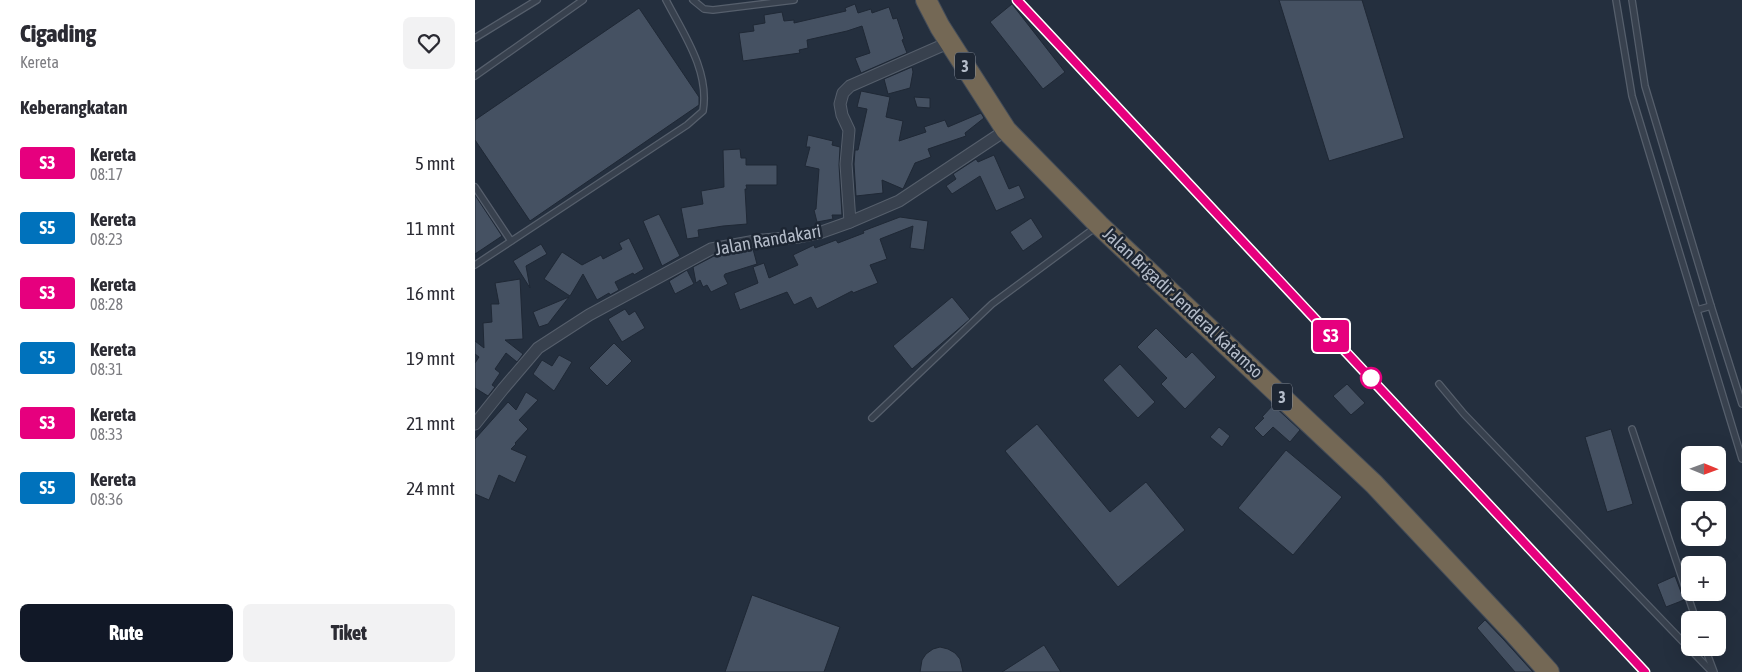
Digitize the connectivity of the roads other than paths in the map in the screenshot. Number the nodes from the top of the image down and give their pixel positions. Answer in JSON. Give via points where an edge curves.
{"nodes":[{"id":1,"x":537,"y":0,"type":"edge"},
{"id":2,"x":583,"y":0,"type":"edge"},
{"id":3,"x":666,"y":0,"type":"edge"},
{"id":4,"x":693,"y":0,"type":"edge"},
{"id":5,"x":794,"y":0,"type":"edge"},
{"id":6,"x":926,"y":0,"type":"edge"},
{"id":7,"x":1616,"y":0,"type":"edge"},
{"id":8,"x":1632,"y":0,"type":"edge"},
{"id":9,"x":475,"y":38,"type":"edge"},
{"id":10,"x":949,"y":42,"type":"junction"},
{"id":11,"x":475,"y":76,"type":"edge"},
{"id":12,"x":1006,"y":130,"type":"junction"},
{"id":13,"x":475,"y":187,"type":"edge"},
{"id":14,"x":849,"y":222,"type":"junction"},
{"id":15,"x":1099,"y":225,"type":"junction"},
{"id":16,"x":511,"y":241,"type":"junction"},
{"id":17,"x":475,"y":265,"type":"edge"},
{"id":18,"x":1711,"y":306,"type":"junction"},
{"id":19,"x":1697,"y":310,"type":"junction"},
{"id":20,"x":1439,"y":384,"type":"dead end"},
{"id":21,"x":1742,"y":404,"type":"edge"},
{"id":22,"x":872,"y":418,"type":"dead end"},
{"id":23,"x":475,"y":424,"type":"edge"},
{"id":24,"x":1632,"y":429,"type":"dead end"},
{"id":25,"x":1742,"y":459,"type":"edge"},
{"id":26,"x":1693,"y":611,"type":"edge"},
{"id":27,"x":1708,"y":656,"type":"edge"},
{"id":28,"x":1549,"y":672,"type":"edge"},
{"id":29,"x":1713,"y":672,"type":"edge"}],
"edges":[{"from":1,"to":9,"type":"lane"},
{"from":2,"to":11,"type":"lane"},
{"from":3,"to":16,"type":"lane","via":[[697,62],[704,90],[703,110],[687,125]]},
{"from":4,"to":5,"type":"lane","via":[[705,9],[713,10]]},
{"from":6,"to":10,"type":"highway","name":"Jalan Brigadir Jenderal Katamso","number":"3"},
{"from":7,"to":19,"type":"lane","via":[[1632,96]]},
{"from":8,"to":18,"type":"lane","via":[[1645,86]]},
{"from":10,"to":12,"type":"highway","name":"Jalan Brigadir Jenderal Katamso","number":"3"},
{"from":10,"to":14,"type":"street","via":[[850,86],[843,93],[840,104],[849,130],[846,164]]},
{"from":12,"to":14,"type":"street","name":"Jalan Randakari","via":[[899,201]]},
{"from":12,"to":15,"type":"highway","name":"Jalan Brigadir Jenderal Katamso","number":"3"},
{"from":13,"to":16,"type":"lane"},
{"from":14,"to":23,"type":"street","name":"Jalan Randakari","via":[[809,235],[721,246],[699,254],[589,315],[538,348]]},
{"from":15,"to":22,"type":"lane","via":[[992,304]]},
{"from":15,"to":28,"type":"highway","name":"Jalan Brigadir Jenderal Katamso","number":"3","via":[[1374,484]]},
{"from":16,"to":17,"type":"lane"},
{"from":18,"to":19,"type":"lane"},
{"from":18,"to":21,"type":"lane"},
{"from":19,"to":25,"type":"lane"},
{"from":20,"to":29,"type":"lane","via":[[1464,414]]},
{"from":24,"to":26,"type":"lane"},
{"from":27,"to":29,"type":"lane"}]}
